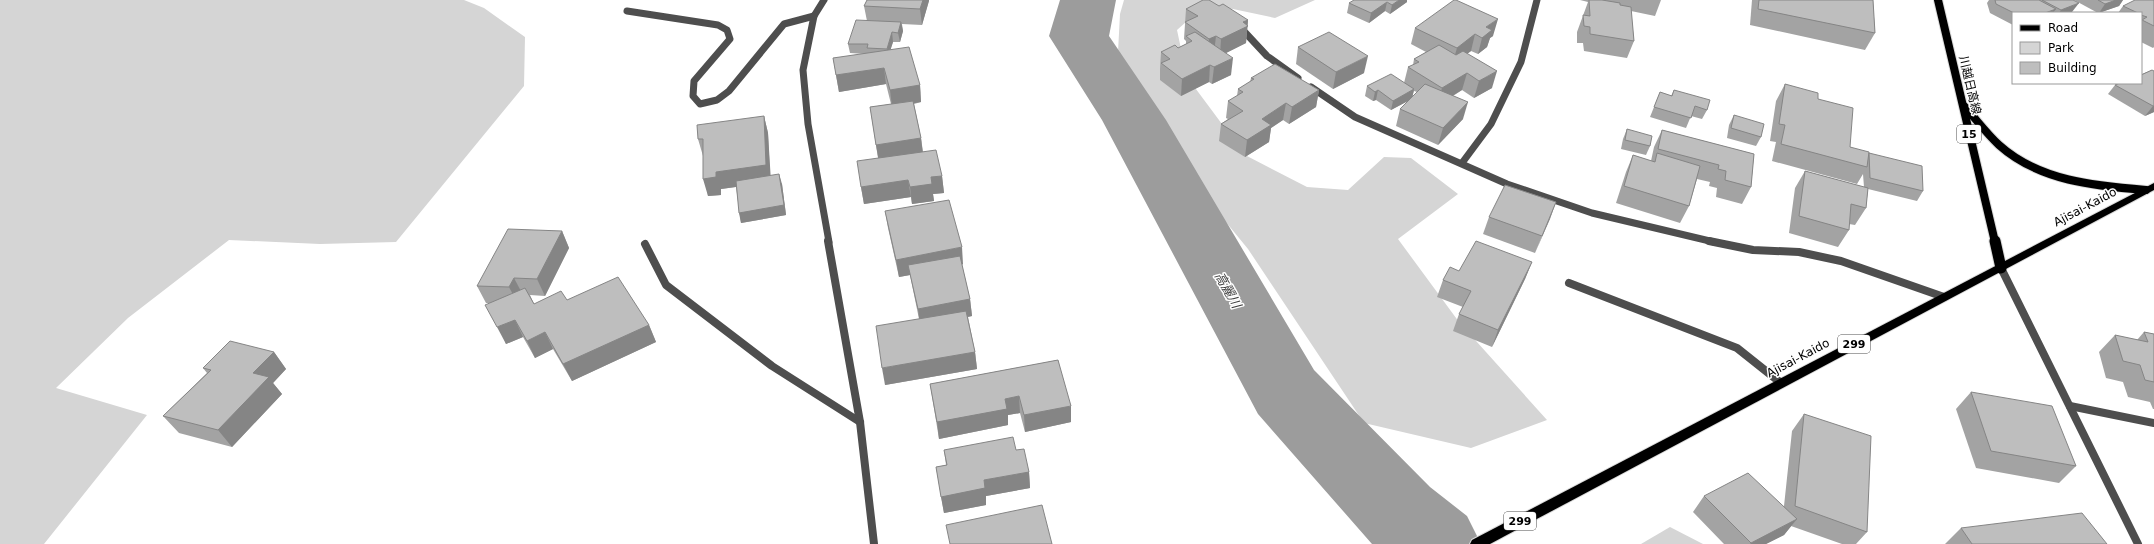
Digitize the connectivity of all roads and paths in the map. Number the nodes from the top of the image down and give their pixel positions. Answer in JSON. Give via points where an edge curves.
{"nodes":[{"id":1,"x":824,"y":0,"type":"edge"},
{"id":2,"x":1537,"y":0,"type":"edge"},
{"id":3,"x":1938,"y":0,"type":"edge"},
{"id":4,"x":627,"y":11,"type":"dead end"},
{"id":5,"x":814,"y":16,"type":"junction"},
{"id":6,"x":1239,"y":27,"type":"edge"},
{"id":7,"x":1963,"y":105,"type":"junction"},
{"id":8,"x":1462,"y":164,"type":"junction"},
{"id":9,"x":2150,"y":188,"type":"edge"},
{"id":10,"x":645,"y":244,"type":"dead end"},
{"id":11,"x":2001,"y":268,"type":"junction"},
{"id":12,"x":1569,"y":283,"type":"dead end"},
{"id":13,"x":1944,"y":297,"type":"junction"},
{"id":14,"x":1781,"y":382,"type":"junction"},
{"id":15,"x":2070,"y":406,"type":"junction"},
{"id":16,"x":860,"y":422,"type":"junction"},
{"id":17,"x":2154,"y":424,"type":"edge"},
{"id":18,"x":874,"y":544,"type":"edge"},
{"id":19,"x":1477,"y":544,"type":"edge"},
{"id":20,"x":2138,"y":544,"type":"edge"}],
"edges":[{"from":1,"to":5,"type":"street"},
{"from":2,"to":8,"type":"street","via":[[1521,62],[1491,124]]},
{"from":3,"to":7,"type":"main road","name":"川越日高線","number":"15"},
{"from":4,"to":5,"type":"street","via":[[718,25],[727,30],[730,39],[694,82],[693,96],[700,104],[717,100],[729,91],[784,24]]},
{"from":5,"to":16,"type":"street","via":[[803,70],[808,124]]},
{"from":6,"to":8,"type":"street","via":[[1267,56],[1355,117]]},
{"from":7,"to":9,"type":"main road","via":[[2000,145],[2031,167],[2075,181],[2105,187]]},
{"from":7,"to":11,"type":"main road","name":"川越日高線","number":"15"},
{"from":8,"to":13,"type":"street","via":[[1507,184],[1592,213],[1753,250],[1799,252],[1842,261]]},
{"from":9,"to":11,"type":"highway","name":"Ajisai-Kaido","number":"299"},
{"from":10,"to":16,"type":"street","via":[[666,285],[772,366]]},
{"from":11,"to":13,"type":"highway","name":"Ajisai-Kaido","number":"299"},
{"from":11,"to":15,"type":"street"},
{"from":12,"to":14,"type":"street","via":[[1737,348]]},
{"from":13,"to":14,"type":"highway","name":"Ajisai-Kaido","number":"299"},
{"from":14,"to":19,"type":"highway","name":"Ajisai-Kaido","number":"299"},
{"from":15,"to":17,"type":"street"},
{"from":15,"to":20,"type":"street"},
{"from":16,"to":18,"type":"street"}]}
